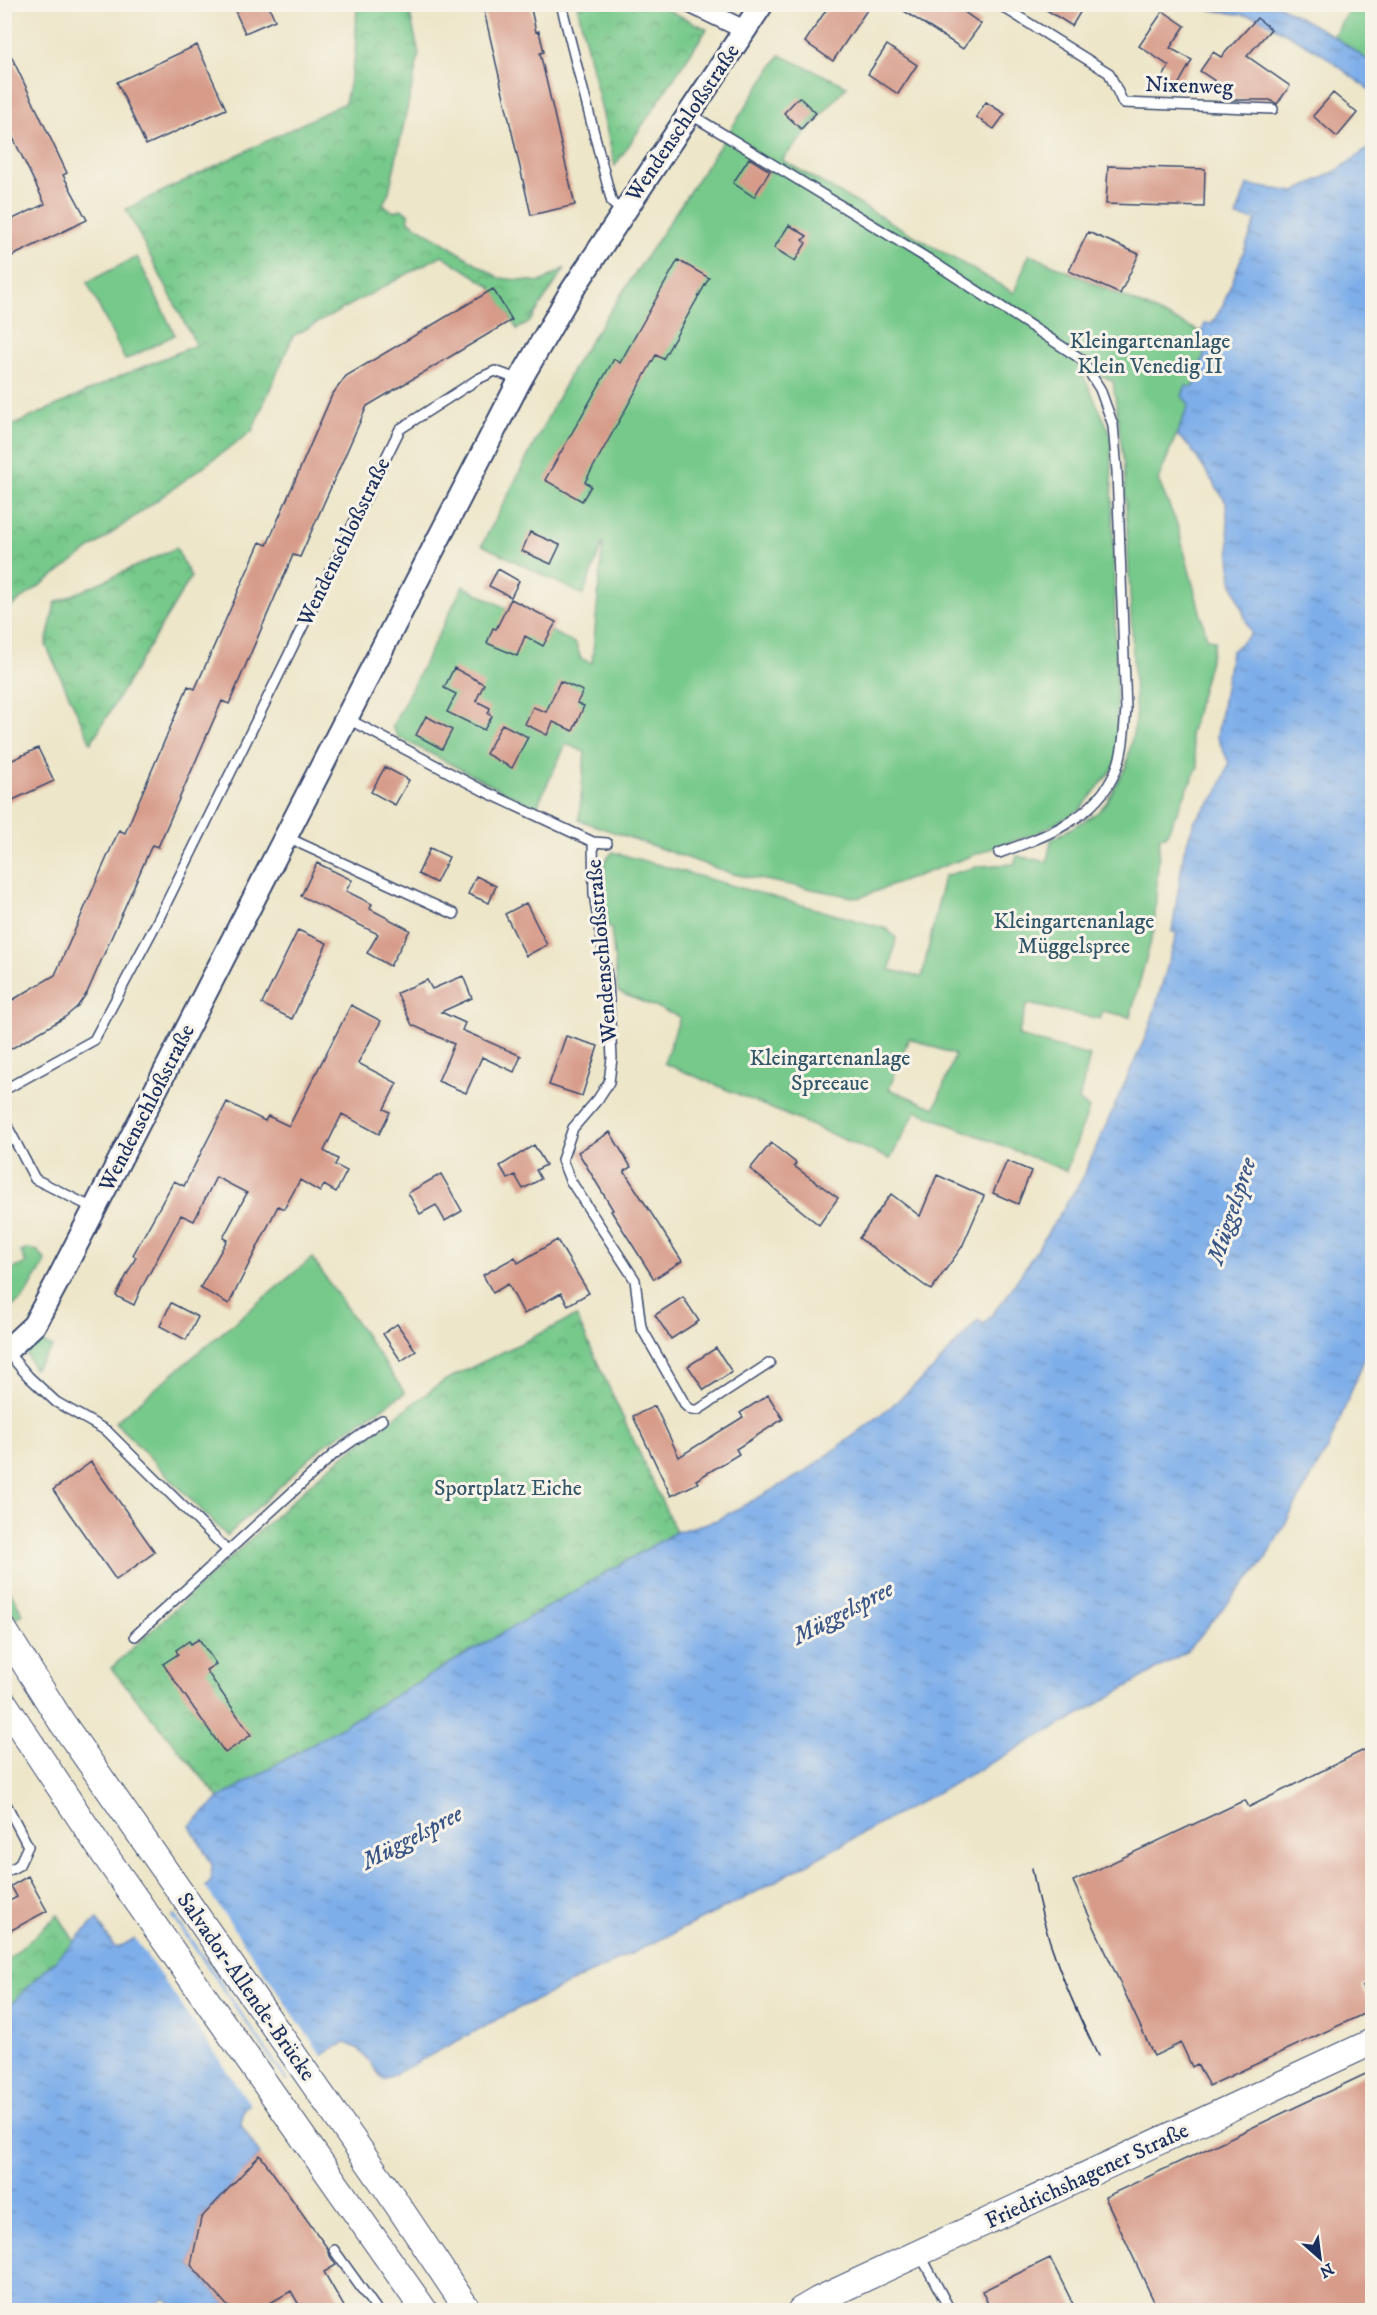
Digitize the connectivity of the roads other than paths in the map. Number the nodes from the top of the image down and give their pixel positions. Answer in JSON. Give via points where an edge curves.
{"nodes":[{"id":1,"x":561,"y":4,"type":"edge"},
{"id":2,"x":691,"y":4,"type":"edge"},
{"id":3,"x":762,"y":4,"type":"edge"},
{"id":4,"x":998,"y":4,"type":"edge"},
{"id":5,"x":745,"y":30,"type":"junction"},
{"id":6,"x":1273,"y":109,"type":"dead end"},
{"id":7,"x":690,"y":114,"type":"junction"},
{"id":8,"x":625,"y":212,"type":"junction"},
{"id":9,"x":520,"y":380,"type":"junction"},
{"id":10,"x":346,"y":718,"type":"junction"},
{"id":11,"x":286,"y":837,"type":"junction"},
{"id":12,"x":593,"y":842,"type":"junction"},
{"id":13,"x":608,"y":843,"type":"dead end"},
{"id":14,"x":999,"y":854,"type":"dead end"},
{"id":15,"x":454,"y":914,"type":"dead end"},
{"id":16,"x":4,"y":1090,"type":"edge"},
{"id":17,"x":4,"y":1120,"type":"edge"},
{"id":18,"x":95,"y":1209,"type":"junction"},
{"id":19,"x":6,"y":1353,"type":"edge"},
{"id":20,"x":770,"y":1363,"type":"dead end"},
{"id":21,"x":382,"y":1420,"type":"dead end"},
{"id":22,"x":227,"y":1550,"type":"junction"},
{"id":23,"x":4,"y":1630,"type":"edge"},
{"id":24,"x":135,"y":1636,"type":"dead end"},
{"id":25,"x":4,"y":1703,"type":"edge"},
{"id":26,"x":4,"y":1800,"type":"edge"},
{"id":27,"x":4,"y":1873,"type":"edge"},
{"id":28,"x":1372,"y":2042,"type":"edge"},
{"id":29,"x":334,"y":2250,"type":"dead end"},
{"id":30,"x":920,"y":2253,"type":"junction"},
{"id":31,"x":946,"y":2309,"type":"edge"},
{"id":32,"x":377,"y":2310,"type":"edge"},
{"id":33,"x":424,"y":2310,"type":"edge"},
{"id":34,"x":468,"y":2310,"type":"edge"},
{"id":35,"x":801,"y":2310,"type":"edge"}],
"edges":[{"from":1,"to":8,"type":"lane","name":"Wendenschloßstraße","via":[[612,203]]},
{"from":2,"to":5,"type":"street"},
{"from":3,"to":5,"type":"street","name":"Wendenschloßstraße"},
{"from":4,"to":6,"type":"lane","name":"Nixenweg","via":[[1109,73],[1123,103]]},
{"from":5,"to":7,"type":"street","name":"Wendenschloßstraße"},
{"from":7,"to":8,"type":"street","name":"Wendenschloßstraße"},
{"from":7,"to":14,"type":"lane","via":[[1053,339],[1081,359],[1100,389],[1113,425],[1117,471],[1126,710],[1117,769],[1086,812],[1041,838]]},
{"from":8,"to":9,"type":"street","name":"Wendenschloßstraße","via":[[559,311]]},
{"from":9,"to":10,"type":"street","name":"Wendenschloßstraße"},
{"from":9,"to":16,"type":"lane","name":"Wendenschloßstraße","via":[[495,371],[400,429],[161,914],[94,1040]]},
{"from":10,"to":11,"type":"street","name":"Wendenschloßstraße"},
{"from":10,"to":12,"type":"lane","name":"Wendenschloßstraße","via":[[486,792]]},
{"from":11,"to":15,"type":"lane"},
{"from":11,"to":18,"type":"street","name":"Wendenschloßstraße"},
{"from":12,"to":13,"type":"lane"},
{"from":12,"to":20,"type":"lane","name":"Wendenschloßstraße","via":[[592,873],[608,983],[612,1058],[609,1082],[573,1128],[562,1160],[570,1180],[636,1280],[641,1327],[686,1406],[698,1410]]},
{"from":17,"to":18,"type":"lane","name":"Wendenschloßstraße","via":[[35,1179]]},
{"from":18,"to":19,"type":"street","name":"Wendenschloßstraße","via":[[34,1325]]},
{"from":19,"to":22,"type":"lane","via":[[56,1402],[107,1431]]},
{"from":21,"to":22,"type":"lane","via":[[334,1454]]},
{"from":22,"to":24,"type":"lane"},
{"from":23,"to":34,"type":"main road","name":"Salvador-Allende-Brücke","via":[[61,1721]]},
{"from":25,"to":33,"type":"main road","name":"Salvador-Allende-Brücke","via":[[102,1851]]},
{"from":26,"to":27,"type":"lane","via":[[28,1846],[19,1865]]},
{"from":28,"to":30,"type":"main road","name":"Friedrichshagener Straße"},
{"from":29,"to":32,"type":"lane"},
{"from":30,"to":31,"type":"lane"},
{"from":30,"to":35,"type":"main road","name":"Friedrichshagener Straße"}]}
